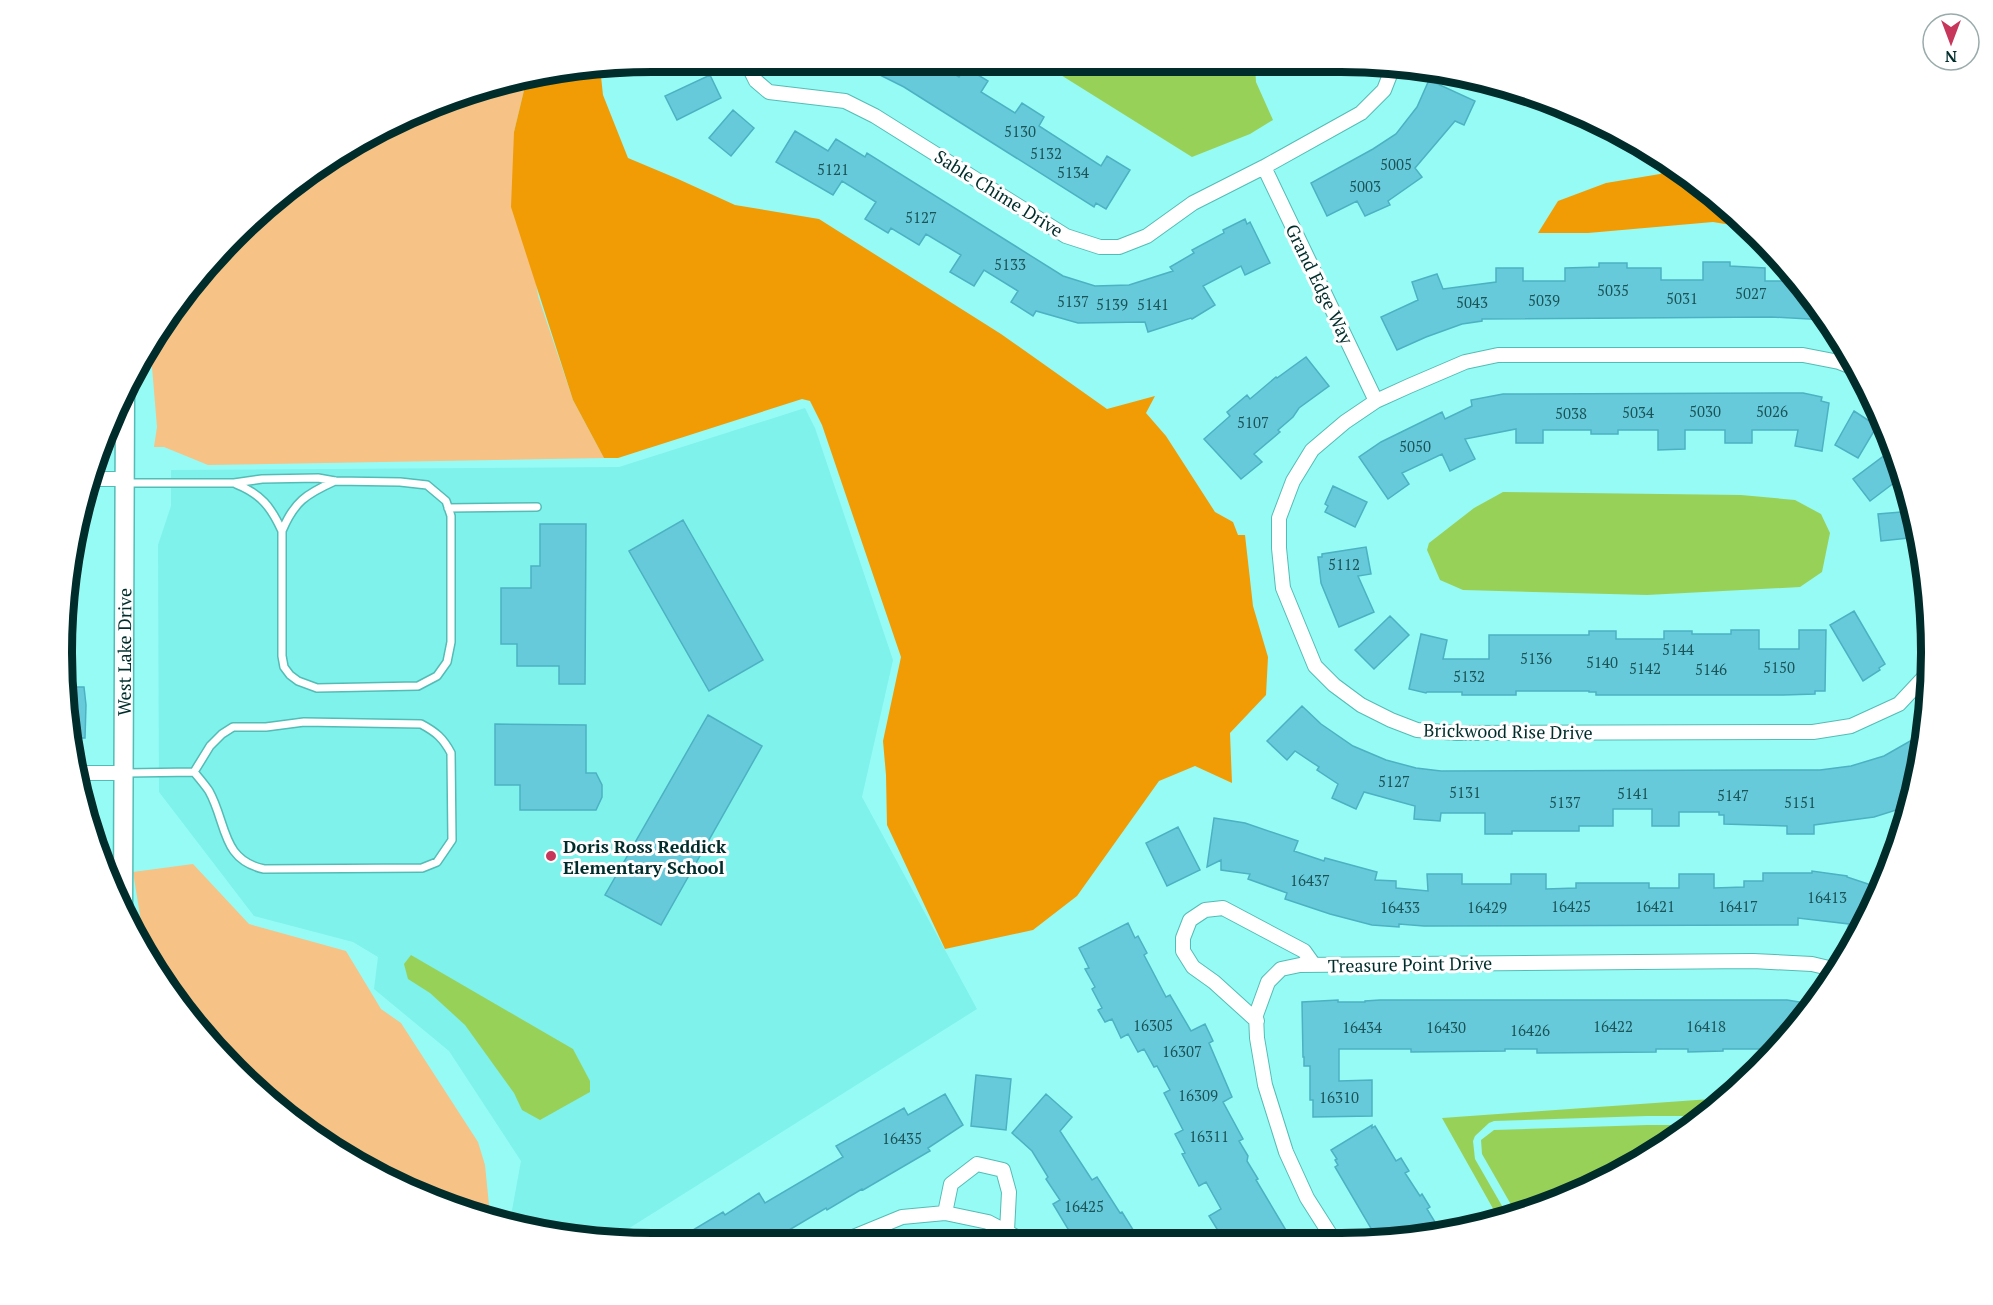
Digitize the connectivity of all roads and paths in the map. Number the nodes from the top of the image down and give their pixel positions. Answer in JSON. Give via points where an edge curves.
{"nodes":[{"id":1,"x":752,"y":72,"type":"edge"},
{"id":2,"x":1390,"y":74,"type":"edge"},
{"id":3,"x":1264,"y":167,"type":"junction"},
{"id":4,"x":1844,"y":364,"type":"edge"},
{"id":5,"x":1376,"y":401,"type":"junction"},
{"id":6,"x":124,"y":413,"type":"edge"},
{"id":7,"x":99,"y":480,"type":"edge"},
{"id":8,"x":124,"y":481,"type":"junction"},
{"id":9,"x":334,"y":482,"type":"junction"},
{"id":10,"x":234,"y":483,"type":"junction"},
{"id":11,"x":537,"y":507,"type":"dead end"},
{"id":12,"x":448,"y":508,"type":"junction"},
{"id":13,"x":282,"y":531,"type":"junction"},
{"id":14,"x":1920,"y":681,"type":"edge"},
{"id":15,"x":194,"y":772,"type":"junction"},
{"id":16,"x":85,"y":773,"type":"edge"},
{"id":17,"x":123,"y":773,"type":"junction"},
{"id":18,"x":123,"y":890,"type":"edge"},
{"id":19,"x":1314,"y":965,"type":"junction"},
{"id":20,"x":1828,"y":968,"type":"edge"},
{"id":21,"x":1257,"y":1022,"type":"junction"},
{"id":22,"x":945,"y":1213,"type":"junction"},
{"id":23,"x":1006,"y":1232,"type":"joint"},
{"id":24,"x":864,"y":1233,"type":"edge"},
{"id":25,"x":1329,"y":1233,"type":"edge"}],
"edges":[{"from":1,"to":3,"type":"street","name":"Sable Chime Drive","via":[[769,92],[844,101],[875,116],[1066,236],[1100,247],[1119,247],[1147,236],[1193,203]]},
{"from":2,"to":3,"type":"street","name":"Sable Chime Drive","via":[[1384,90],[1360,113]]},
{"from":3,"to":5,"type":"street","name":"Grand Edge Way"},
{"from":4,"to":5,"type":"street","name":"Brickwood Rise Drive","via":[[1803,356],[1498,356],[1465,362]]},
{"from":5,"to":14,"type":"street","name":"Brickwood Rise Drive","via":[[1312,450],[1293,482],[1279,518],[1283,588],[1315,666],[1360,705],[1417,730],[1457,733],[1813,732],[1851,726],[1899,704]]},
{"from":6,"to":8,"type":"street","name":"West Lake Drive"},
{"from":7,"to":8,"type":"street"},
{"from":8,"to":10,"type":"lane"},
{"from":8,"to":17,"type":"street","name":"West Lake Drive"},
{"from":9,"to":10,"type":"lane","via":[[307,478]]},
{"from":9,"to":12,"type":"lane","via":[[427,485],[446,501]]},
{"from":9,"to":13,"type":"lane","via":[[300,500]]},
{"from":10,"to":13,"type":"lane","via":[[264,501]]},
{"from":11,"to":12,"type":"lane"},
{"from":12,"to":13,"type":"lane","via":[[451,642],[447,662],[437,676],[418,686],[317,688],[290,675],[282,656]]},
{"from":15,"to":15,"type":"lane","via":[[210,746],[233,727],[266,728],[304,722],[422,724],[435,731],[451,753],[452,840],[437,862],[422,868],[251,866],[240,860],[232,848],[209,792]]},
{"from":15,"to":17,"type":"lane"},
{"from":16,"to":17,"type":"street"},
{"from":17,"to":18,"type":"street","name":"West Lake Drive"},
{"from":19,"to":20,"type":"street","name":"Treasure Point Drive","via":[[1753,962]]},
{"from":19,"to":21,"type":"street","name":"Treasure Point Drive","via":[[1281,969],[1268,982]]},
{"from":19,"to":21,"type":"street","via":[[1304,951],[1223,908],[1205,910],[1190,920],[1183,951],[1193,967]]},
{"from":21,"to":25,"type":"street","name":"Treasure Point Drive","via":[[1265,1085],[1286,1152]]},
{"from":22,"to":23,"type":"street","via":[[988,1222]]},
{"from":22,"to":23,"type":"street","via":[[951,1184],[977,1164],[1003,1170],[1009,1192]]},
{"from":22,"to":24,"type":"street","via":[[902,1218]]}]}
